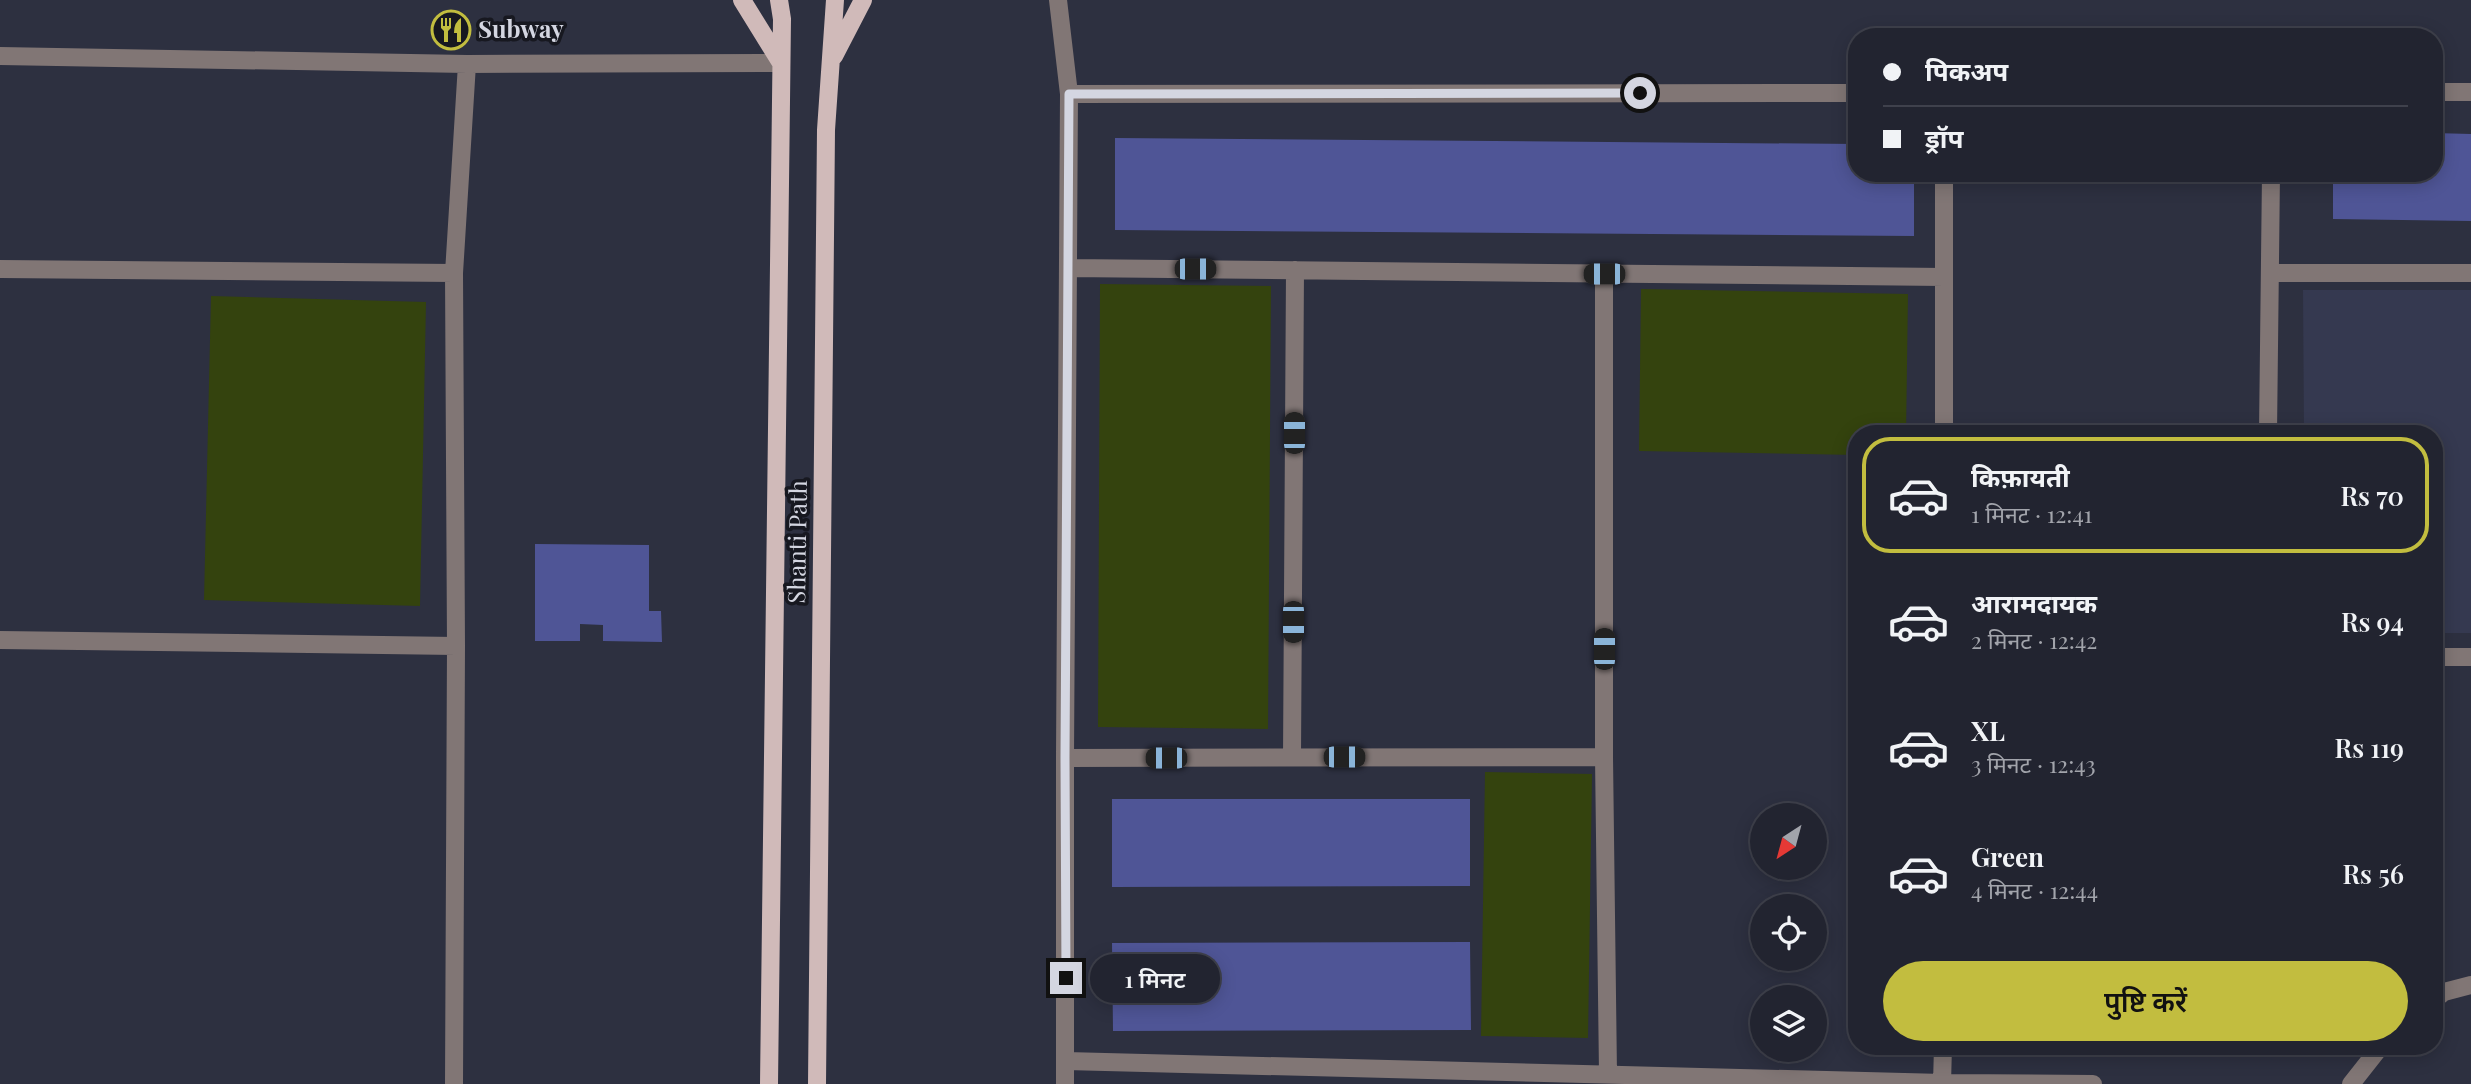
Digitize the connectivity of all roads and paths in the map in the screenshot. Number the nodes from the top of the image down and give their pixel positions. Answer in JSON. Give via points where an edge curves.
{"nodes":[{"id":1,"x":742,"y":0,"type":"edge"},
{"id":2,"x":779,"y":0,"type":"edge"},
{"id":3,"x":835,"y":0,"type":"edge"},
{"id":4,"x":863,"y":0,"type":"edge"},
{"id":5,"x":1058,"y":0,"type":"edge"},
{"id":6,"x":0,"y":56,"type":"edge"},
{"id":7,"x":831,"y":62,"type":"junction"},
{"id":8,"x":781,"y":63,"type":"junction"},
{"id":9,"x":467,"y":64,"type":"junction"},
{"id":10,"x":2443,"y":92,"type":"edge"},
{"id":11,"x":2471,"y":92,"type":"edge"},
{"id":12,"x":1848,"y":93,"type":"edge"},
{"id":13,"x":1069,"y":94,"type":"junction"},
{"id":14,"x":1944,"y":182,"type":"edge"},
{"id":15,"x":2271,"y":182,"type":"edge"},
{"id":16,"x":1069,"y":268,"type":"junction"},
{"id":17,"x":0,"y":269,"type":"edge"},
{"id":18,"x":1295,"y":270,"type":"junction"},
{"id":19,"x":454,"y":273,"type":"junction"},
{"id":20,"x":2270,"y":273,"type":"junction"},
{"id":21,"x":2471,"y":273,"type":"edge"},
{"id":22,"x":1604,"y":274,"type":"junction"},
{"id":23,"x":1944,"y":277,"type":"junction"},
{"id":24,"x":1944,"y":425,"type":"edge"},
{"id":25,"x":2268,"y":425,"type":"edge"},
{"id":26,"x":0,"y":640,"type":"edge"},
{"id":27,"x":456,"y":646,"type":"junction"},
{"id":28,"x":2443,"y":657,"type":"edge"},
{"id":29,"x":2471,"y":657,"type":"edge"},
{"id":30,"x":1292,"y":757,"type":"junction"},
{"id":31,"x":1604,"y":757,"type":"junction"},
{"id":32,"x":1065,"y":758,"type":"junction"},
{"id":33,"x":2471,"y":985,"type":"edge"},
{"id":34,"x":2443,"y":993,"type":"edge"},
{"id":35,"x":1943,"y":1055,"type":"edge"},
{"id":36,"x":2374,"y":1055,"type":"edge"},
{"id":37,"x":1066,"y":1061,"type":"junction"},
{"id":38,"x":1608,"y":1074,"type":"junction"},
{"id":39,"x":1942,"y":1083,"type":"edge"},
{"id":40,"x":454,"y":1084,"type":"edge"},
{"id":41,"x":769,"y":1084,"type":"edge"},
{"id":42,"x":817,"y":1084,"type":"edge"},
{"id":43,"x":1065,"y":1084,"type":"edge"},
{"id":44,"x":2092,"y":1084,"type":"edge"},
{"id":45,"x":2351,"y":1084,"type":"edge"}],
"edges":[{"from":1,"to":8,"type":"main road"},
{"from":2,"to":8,"type":"main road","name":"Shanti Path"},
{"from":3,"to":7,"type":"main road","name":"Shanti Path"},
{"from":4,"to":7,"type":"main road"},
{"from":5,"to":13,"type":"street"},
{"from":6,"to":9,"type":"street"},
{"from":7,"to":42,"type":"main road","name":"Shanti Path","via":[[826,130]]},
{"from":8,"to":9,"type":"street"},
{"from":8,"to":41,"type":"main road","name":"Shanti Path"},
{"from":9,"to":19,"type":"street"},
{"from":10,"to":11,"type":"street"},
{"from":12,"to":13,"type":"street"},
{"from":13,"to":16,"type":"street"},
{"from":14,"to":23,"type":"street"},
{"from":15,"to":20,"type":"street"},
{"from":16,"to":18,"type":"street"},
{"from":16,"to":32,"type":"street"},
{"from":17,"to":19,"type":"street"},
{"from":18,"to":22,"type":"street"},
{"from":18,"to":30,"type":"street"},
{"from":19,"to":27,"type":"street"},
{"from":20,"to":21,"type":"street"},
{"from":20,"to":25,"type":"street"},
{"from":22,"to":23,"type":"street"},
{"from":22,"to":31,"type":"street"},
{"from":23,"to":24,"type":"street"},
{"from":26,"to":27,"type":"street"},
{"from":27,"to":40,"type":"street"},
{"from":28,"to":29,"type":"street"},
{"from":30,"to":31,"type":"street"},
{"from":30,"to":32,"type":"street"},
{"from":31,"to":38,"type":"street"},
{"from":32,"to":37,"type":"street"},
{"from":33,"to":34,"type":"street"},
{"from":35,"to":39,"type":"street"},
{"from":36,"to":45,"type":"street"},
{"from":37,"to":38,"type":"street"},
{"from":37,"to":43,"type":"street"},
{"from":38,"to":39,"type":"street"},
{"from":39,"to":44,"type":"street"}]}
